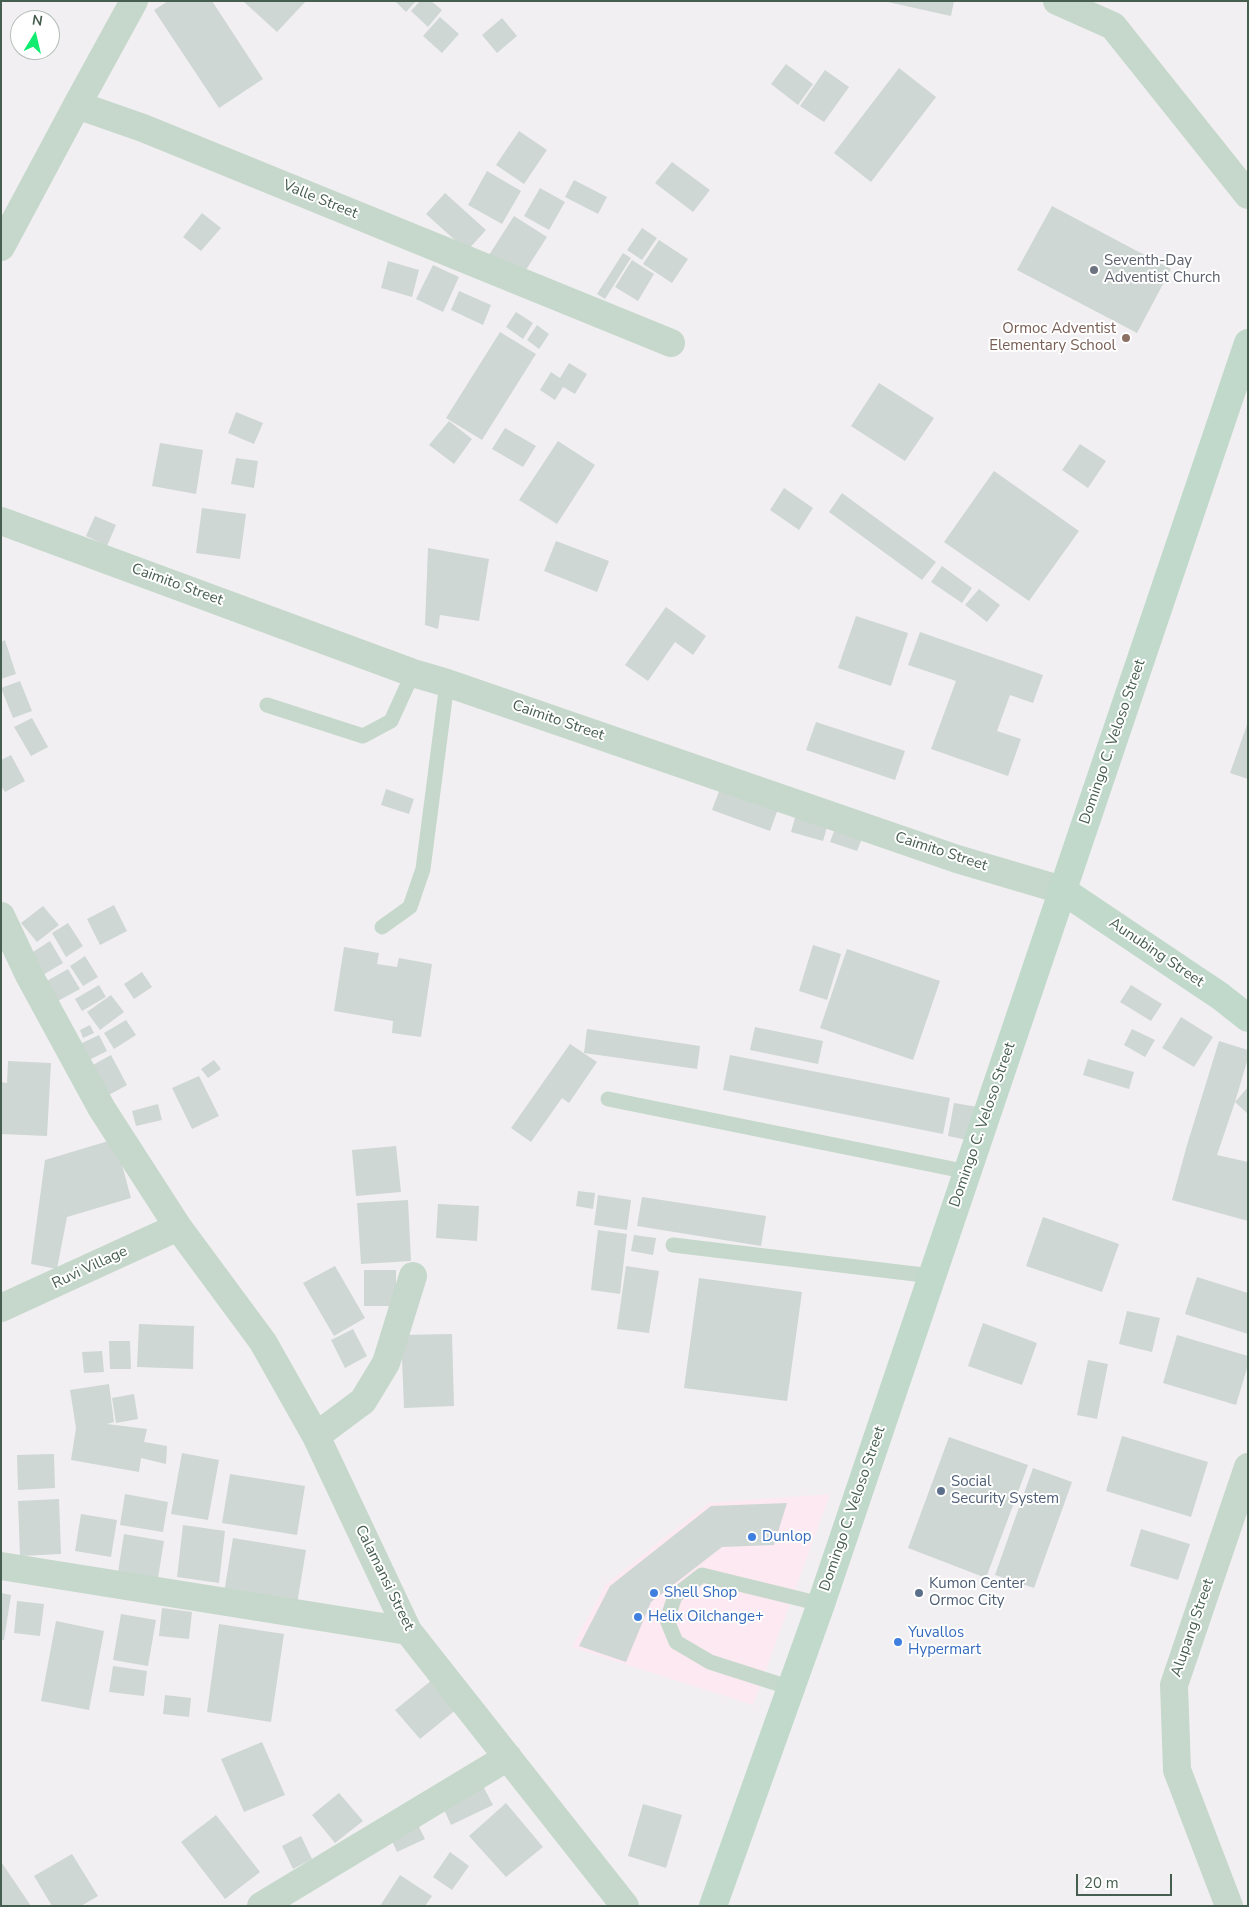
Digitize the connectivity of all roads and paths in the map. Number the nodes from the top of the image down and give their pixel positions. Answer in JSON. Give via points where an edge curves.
{"nodes":[{"id":1,"x":134,"y":1,"type":"edge"},
{"id":2,"x":1058,"y":1,"type":"edge"},
{"id":3,"x":77,"y":105,"type":"junction"},
{"id":4,"x":1248,"y":195,"type":"edge"},
{"id":5,"x":1,"y":247,"type":"edge"},
{"id":6,"x":671,"y":343,"type":"dead end"},
{"id":7,"x":1248,"y":343,"type":"edge"},
{"id":8,"x":1242,"y":379,"type":"edge"},
{"id":9,"x":1,"y":521,"type":"edge"},
{"id":10,"x":413,"y":673,"type":"junction"},
{"id":11,"x":447,"y":683,"type":"junction"},
{"id":12,"x":267,"y":705,"type":"dead end"},
{"id":13,"x":1062,"y":890,"type":"junction"},
{"id":14,"x":1,"y":916,"type":"edge"},
{"id":15,"x":382,"y":927,"type":"dead end"},
{"id":16,"x":1248,"y":1018,"type":"edge"},
{"id":17,"x":608,"y":1099,"type":"dead end"},
{"id":18,"x":968,"y":1172,"type":"junction"},
{"id":19,"x":178,"y":1227,"type":"junction"},
{"id":20,"x":673,"y":1244,"type":"dead end"},
{"id":21,"x":413,"y":1276,"type":"dead end"},
{"id":22,"x":932,"y":1276,"type":"junction"},
{"id":23,"x":1,"y":1308,"type":"edge"},
{"id":24,"x":316,"y":1436,"type":"junction"},
{"id":25,"x":1248,"y":1467,"type":"edge"},
{"id":26,"x":1,"y":1566,"type":"edge"},
{"id":27,"x":821,"y":1604,"type":"junction"},
{"id":28,"x":408,"y":1631,"type":"junction"},
{"id":29,"x":791,"y":1688,"type":"junction"},
{"id":30,"x":508,"y":1758,"type":"junction"},
{"id":31,"x":261,"y":1906,"type":"edge"},
{"id":32,"x":625,"y":1906,"type":"edge"},
{"id":33,"x":713,"y":1906,"type":"edge"},
{"id":34,"x":1229,"y":1906,"type":"edge"}],
"edges":[{"from":1,"to":3,"type":"street"},
{"from":2,"to":4,"type":"street","via":[[1113,26]]},
{"from":3,"to":5,"type":"street"},
{"from":3,"to":6,"type":"street","name":"Valle Street","via":[[152,131]]},
{"from":7,"to":8,"type":"main road","name":"Domingo C. Veloso Street"},
{"from":8,"to":13,"type":"main road","name":"Domingo C. Veloso Street"},
{"from":9,"to":10,"type":"street","name":"Caimito Street"},
{"from":10,"to":11,"type":"street","name":"Caimito Street"},
{"from":10,"to":12,"type":"lane","via":[[391,721],[363,736]]},
{"from":11,"to":13,"type":"street","name":"Caimito Street","via":[[957,859]]},
{"from":11,"to":15,"type":"lane","via":[[423,869],[410,907]]},
{"from":13,"to":16,"type":"main road","name":"Aunubing Street"},
{"from":13,"to":18,"type":"main road","name":"Domingo C. Veloso Street"},
{"from":14,"to":19,"type":"street","name":"Calamansi Street","via":[[102,1109]]},
{"from":17,"to":18,"type":"lane"},
{"from":18,"to":22,"type":"main road","name":"Domingo C. Veloso Street"},
{"from":19,"to":23,"type":"street","name":"Ruvi Village"},
{"from":19,"to":24,"type":"street","name":"Calamansi Street","via":[[263,1342]]},
{"from":20,"to":22,"type":"lane"},
{"from":21,"to":24,"type":"street","via":[[386,1363],[363,1401]]},
{"from":22,"to":27,"type":"main road","name":"Domingo C. Veloso Street"},
{"from":24,"to":28,"type":"street","name":"Calamansi Street"},
{"from":25,"to":34,"type":"street","name":"Alupang Street","via":[[1174,1685],[1176,1770]]},
{"from":26,"to":28,"type":"street"},
{"from":27,"to":29,"type":"main road","name":"Domingo C. Veloso Street"},
{"from":27,"to":29,"type":"lane","via":[[702,1575],[675,1596],[667,1620],[676,1642],[710,1662]]},
{"from":28,"to":30,"type":"street","name":"Calamansi Street"},
{"from":29,"to":33,"type":"main road","name":"Domingo C. Veloso Street"},
{"from":30,"to":31,"type":"street"},
{"from":30,"to":32,"type":"street","name":"Calamansi Street"}]}
